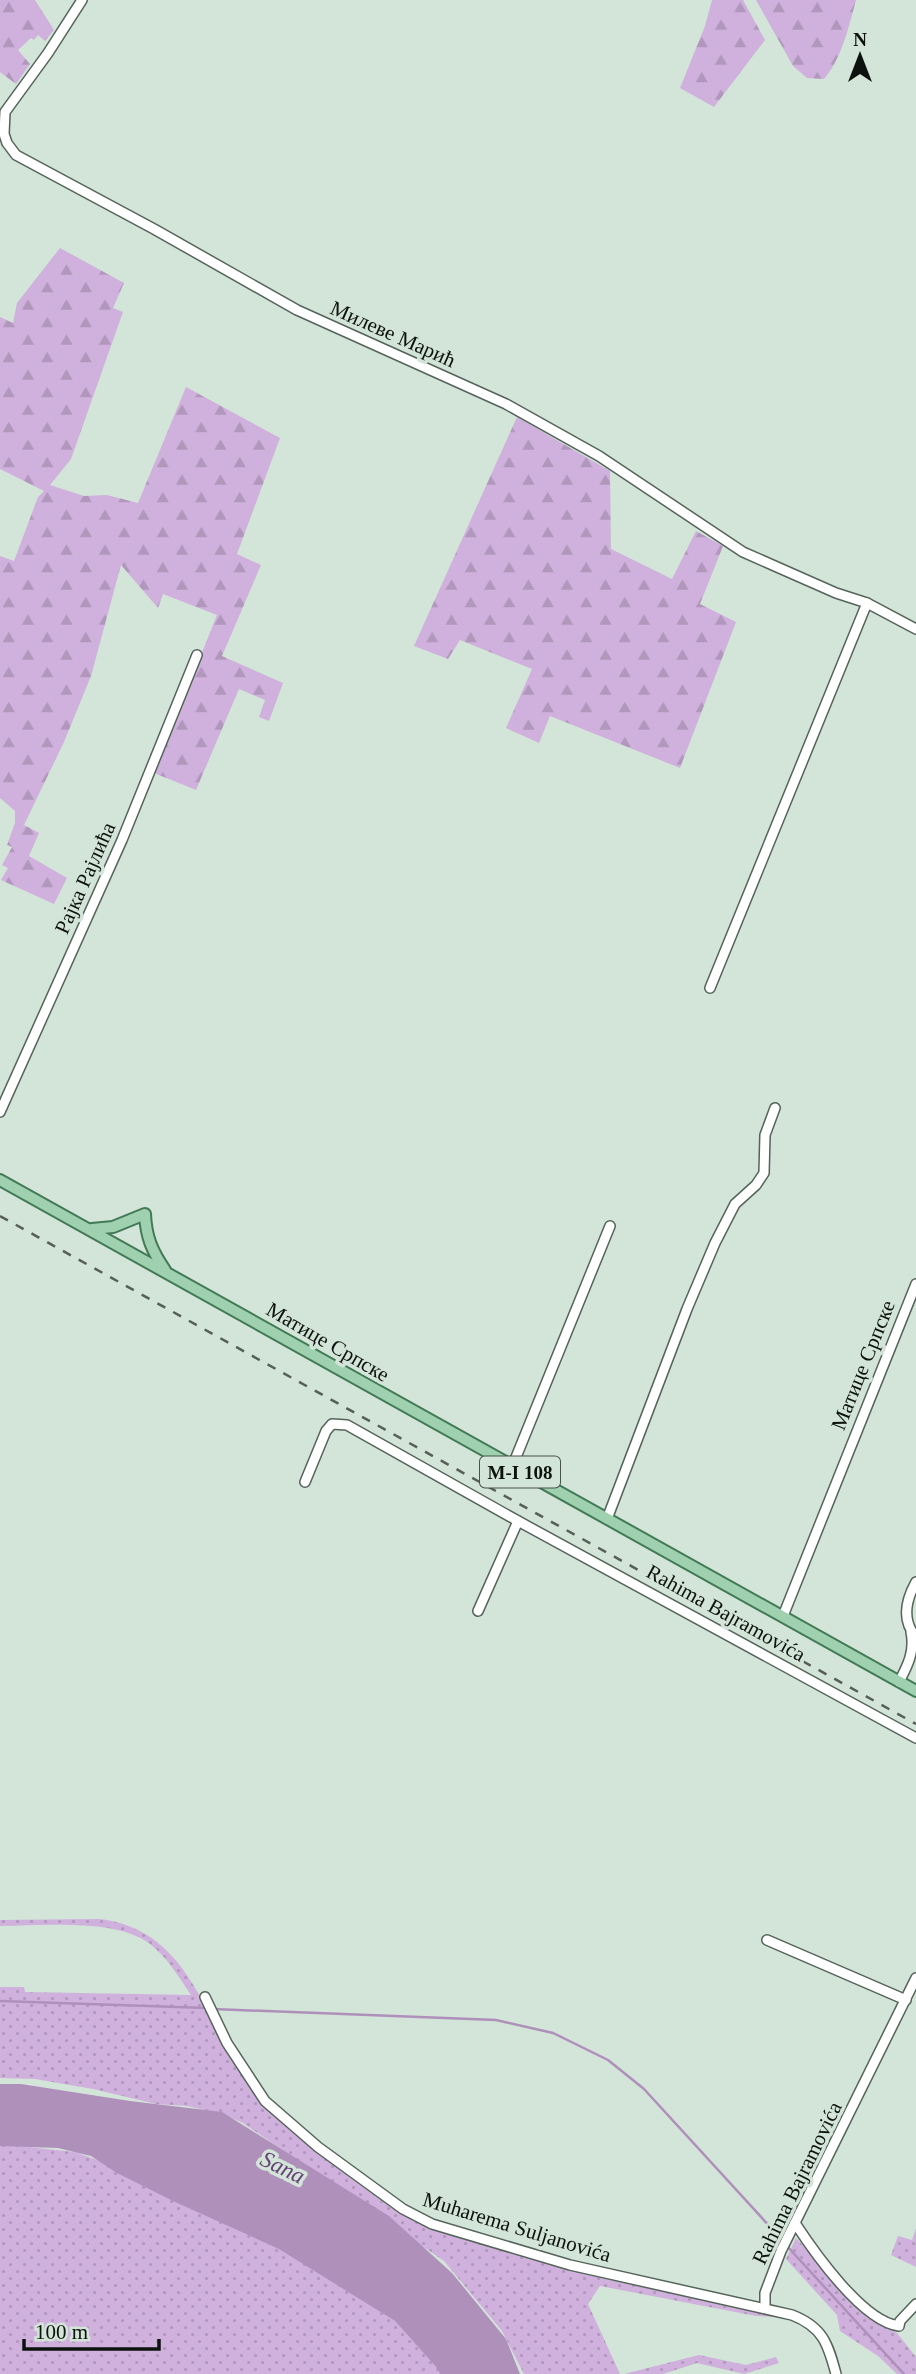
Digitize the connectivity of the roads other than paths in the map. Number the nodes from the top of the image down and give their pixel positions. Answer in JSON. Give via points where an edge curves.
{"nodes":[{"id":1,"x":82,"y":0,"type":"edge"},
{"id":2,"x":867,"y":603,"type":"junction"},
{"id":3,"x":916,"y":629,"type":"edge"},
{"id":4,"x":197,"y":655,"type":"dead end"},
{"id":5,"x":710,"y":988,"type":"dead end"},
{"id":6,"x":775,"y":1108,"type":"dead end"},
{"id":7,"x":0,"y":1112,"type":"edge"},
{"id":8,"x":0,"y":1180,"type":"edge"},
{"id":9,"x":610,"y":1226,"type":"dead end"},
{"id":10,"x":89,"y":1228,"type":"junction"},
{"id":11,"x":167,"y":1272,"type":"junction"},
{"id":12,"x":916,"y":1284,"type":"edge"},
{"id":13,"x":512,"y":1467,"type":"junction"},
{"id":14,"x":305,"y":1482,"type":"dead end"},
{"id":15,"x":607,"y":1519,"type":"junction"},
{"id":16,"x":518,"y":1521,"type":"junction"},
{"id":17,"x":916,"y":1582,"type":"edge"},
{"id":18,"x":478,"y":1611,"type":"dead end"},
{"id":19,"x":783,"y":1616,"type":"junction"},
{"id":20,"x":913,"y":1634,"type":"edge"},
{"id":21,"x":899,"y":1682,"type":"junction"},
{"id":22,"x":916,"y":1691,"type":"edge"},
{"id":23,"x":916,"y":1738,"type":"edge"},
{"id":24,"x":767,"y":1940,"type":"dead end"},
{"id":25,"x":916,"y":1978,"type":"edge"},
{"id":26,"x":205,"y":1997,"type":"dead end"},
{"id":27,"x":906,"y":2000,"type":"junction"},
{"id":28,"x":795,"y":2223,"type":"junction"},
{"id":29,"x":916,"y":2304,"type":"edge"},
{"id":30,"x":765,"y":2307,"type":"junction"},
{"id":31,"x":836,"y":2374,"type":"edge"}],
"edges":[{"from":1,"to":2,"type":"street","name":"Милеве Мaрић","via":[[5,112],[4,134],[16,155],[276,299],[548,426],[752,556]]},
{"from":2,"to":3,"type":"street","name":"Милеве Мaрић"},
{"from":2,"to":5,"type":"street"},
{"from":4,"to":7,"type":"street","name":"Рајка Рајлића","via":[[131,818]]},
{"from":6,"to":15,"type":"street","via":[[765,1135],[764,1173],[735,1204],[715,1243]]},
{"from":8,"to":10,"type":"main road","number":"M-I 108"},
{"from":9,"to":13,"type":"street"},
{"from":10,"to":11,"type":"main road","name":"Матице Српске","number":"M-I 108"},
{"from":10,"to":11,"type":"main road","via":[[113,1227],[145,1214],[150,1246]]},
{"from":11,"to":13,"type":"main road","name":"Матице Српске","number":"M-I 108"},
{"from":12,"to":19,"type":"street","name":"Матице Српске"},
{"from":13,"to":15,"type":"main road","name":"Матице Српске","number":"M-I 108"},
{"from":14,"to":16,"type":"street","name":"Rahima Bajramovića","via":[[326,1431],[332,1424],[347,1425]]},
{"from":15,"to":19,"type":"main road","name":"Матице Српске","number":"M-I 108"},
{"from":16,"to":18,"type":"street"},
{"from":16,"to":23,"type":"street","name":"Rahima Bajramovića"},
{"from":17,"to":20,"type":"street","via":[[906,1607]]},
{"from":19,"to":21,"type":"main road","name":"Матице Српске","number":"M-I 108"},
{"from":20,"to":21,"type":"street","via":[[908,1665]]},
{"from":21,"to":22,"type":"main road","name":"Матице Српске","number":"M-I 108"},
{"from":24,"to":27,"type":"street"},
{"from":25,"to":27,"type":"street","name":"Rahima Bajramovića"},
{"from":26,"to":30,"type":"street","name":"Muharema Suljanovića","via":[[244,2072],[265,2101],[402,2209],[432,2224],[570,2264]]},
{"from":27,"to":28,"type":"street","name":"Rahima Bajramovića"},
{"from":28,"to":29,"type":"street","via":[[820,2261],[876,2317],[899,2326]]},
{"from":28,"to":30,"type":"street","name":"Rahima Bajramovića","via":[[765,2292]]},
{"from":30,"to":31,"type":"street","name":"Muharema Suljanovića","via":[[818,2329],[831,2351]]}]}
